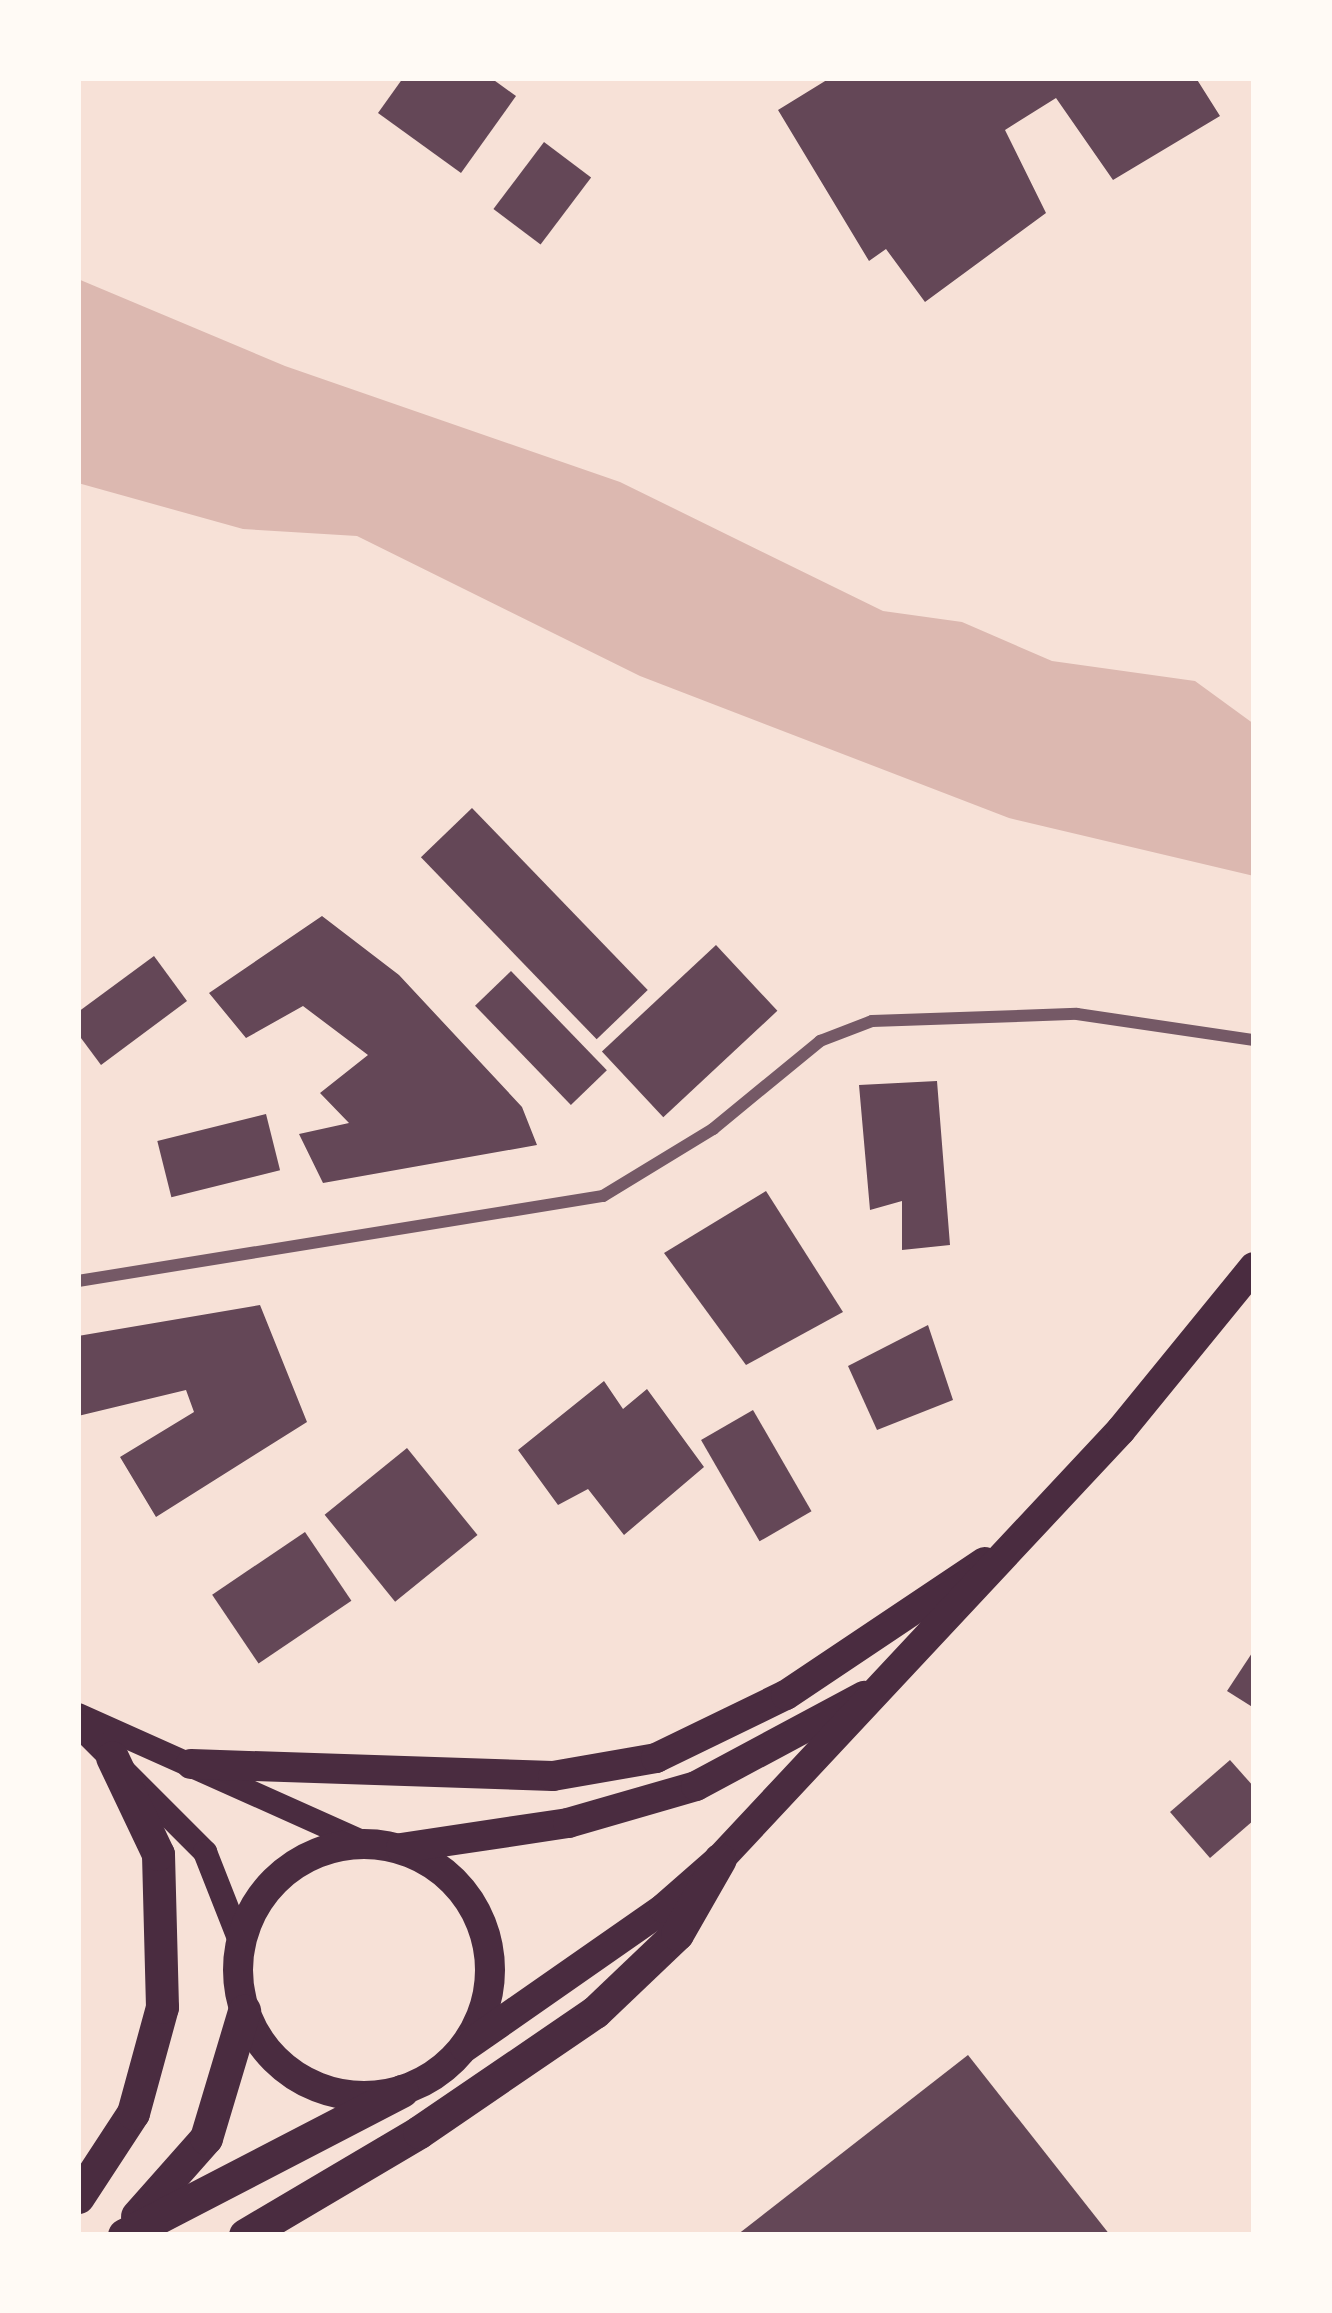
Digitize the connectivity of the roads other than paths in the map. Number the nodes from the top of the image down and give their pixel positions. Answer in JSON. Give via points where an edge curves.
{"nodes":[{"id":1,"x":1254,"y":1040,"type":"edge"},
{"id":2,"x":1254,"y":1267,"type":"edge"},
{"id":3,"x":78,"y":1281,"type":"edge"},
{"id":4,"x":1025,"y":1535,"type":"junction"},
{"id":5,"x":895,"y":1678,"type":"junction"},
{"id":6,"x":78,"y":1714,"type":"edge"},
{"id":7,"x":78,"y":1725,"type":"edge"},
{"id":8,"x":112,"y":1757,"type":"junction"},
{"id":9,"x":191,"y":1764,"type":"junction"},
{"id":10,"x":362,"y":1842,"type":"junction"},
{"id":11,"x":401,"y":1848,"type":"junction"},
{"id":12,"x":720,"y":1859,"type":"junction"},
{"id":13,"x":240,"y":1941,"type":"junction"},
{"id":14,"x":244,"y":2011,"type":"junction"},
{"id":15,"x":465,"y":2047,"type":"junction"},
{"id":16,"x":402,"y":2091,"type":"junction"},
{"id":17,"x":78,"y":2197,"type":"edge"},
{"id":18,"x":121,"y":2235,"type":"edge"},
{"id":19,"x":245,"y":2235,"type":"edge"}],
"edges":[{"from":1,"to":3,"type":"street","via":[[1077,1014],[872,1022],[820,1041],[713,1129],[603,1196]]},
{"from":2,"to":4,"type":"main road"},
{"from":4,"to":5,"type":"main road"},
{"from":4,"to":9,"type":"main road","via":[[786,1695],[656,1758],[553,1776]]},
{"from":5,"to":11,"type":"main road","via":[[696,1786],[568,1823]]},
{"from":5,"to":12,"type":"main road"},
{"from":6,"to":9,"type":"main road"},
{"from":7,"to":8,"type":"main road"},
{"from":8,"to":13,"type":"main road","via":[[205,1852]]},
{"from":8,"to":17,"type":"highway","via":[[158,1854],[162,2007],[134,2113]]},
{"from":9,"to":10,"type":"main road"},
{"from":10,"to":11,"type":"main road"},
{"from":10,"to":13,"type":"main road","via":[[313,1855],[272,1882]]},
{"from":11,"to":15,"type":"main road","via":[[438,1866],[485,1930],[492,1971],[485,2011]]},
{"from":12,"to":15,"type":"main road","via":[[664,1908]]},
{"from":12,"to":19,"type":"highway","via":[[677,1934],[595,2012],[419,2132]]},
{"from":13,"to":14,"type":"main road"},
{"from":14,"to":16,"type":"main road","via":[[290,2073],[363,2097]]},
{"from":14,"to":18,"type":"highway","via":[[206,2138]]},
{"from":15,"to":16,"type":"main road","via":[[437,2074]]},
{"from":16,"to":18,"type":"highway"}]}
